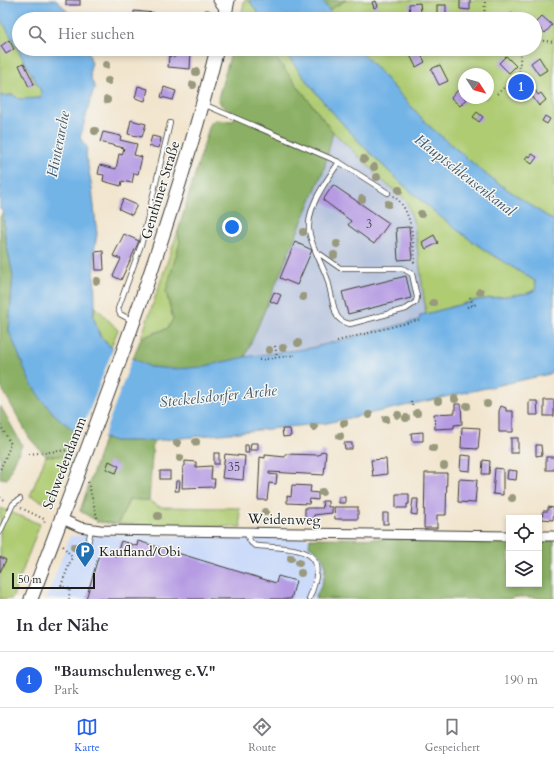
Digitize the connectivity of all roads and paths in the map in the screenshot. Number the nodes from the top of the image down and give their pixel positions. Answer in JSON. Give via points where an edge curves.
{"nodes":[{"id":1,"x":218,"y":0,"type":"edge"},
{"id":2,"x":485,"y":0,"type":"edge"},
{"id":3,"x":226,"y":10,"type":"edge"},
{"id":4,"x":484,"y":12,"type":"edge"},
{"id":5,"x":542,"y":41,"type":"edge"},
{"id":6,"x":554,"y":42,"type":"edge"},
{"id":7,"x":215,"y":56,"type":"edge"},
{"id":8,"x":520,"y":56,"type":"edge"},
{"id":9,"x":497,"y":94,"type":"dead end"},
{"id":10,"x":203,"y":104,"type":"junction"},
{"id":11,"x":170,"y":123,"type":"dead end"},
{"id":12,"x":339,"y":162,"type":"junction"},
{"id":13,"x":388,"y":193,"type":"joint"},
{"id":14,"x":317,"y":252,"type":"junction"},
{"id":15,"x":410,"y":272,"type":"junction"},
{"id":16,"x":470,"y":297,"type":"dead end"},
{"id":17,"x":478,"y":304,"type":"dead end"},
{"id":18,"x":473,"y":305,"type":"junction"},
{"id":19,"x":467,"y":307,"type":"dead end"},
{"id":20,"x":419,"y":320,"type":"dead end"},
{"id":21,"x":134,"y":322,"type":"junction"},
{"id":22,"x":128,"y":338,"type":"joint"},
{"id":23,"x":337,"y":341,"type":"dead end"},
{"id":24,"x":275,"y":346,"type":"dead end"},
{"id":25,"x":295,"y":355,"type":"dead end"},
{"id":26,"x":277,"y":357,"type":"junction"},
{"id":27,"x":259,"y":360,"type":"dead end"},
{"id":28,"x":411,"y":401,"type":"dead end"},
{"id":29,"x":413,"y":408,"type":"dead end"},
{"id":30,"x":0,"y":425,"type":"edge"},
{"id":31,"x":29,"y":454,"type":"dead end"},
{"id":32,"x":84,"y":455,"type":"junction"},
{"id":33,"x":0,"y":470,"type":"edge"},
{"id":34,"x":77,"y":476,"type":"junction"},
{"id":35,"x":0,"y":498,"type":"edge"},
{"id":36,"x":20,"y":499,"type":"dead end"},
{"id":37,"x":13,"y":504,"type":"junction"},
{"id":38,"x":60,"y":518,"type":"junction"},
{"id":39,"x":96,"y":530,"type":"junction"},
{"id":40,"x":0,"y":532,"type":"edge"},
{"id":41,"x":247,"y":532,"type":"junction"},
{"id":42,"x":506,"y":536,"type":"edge"},
{"id":43,"x":542,"y":536,"type":"edge"},
{"id":44,"x":554,"y":536,"type":"edge"},
{"id":45,"x":57,"y":545,"type":"junction"},
{"id":46,"x":86,"y":554,"type":"dead end"},
{"id":47,"x":31,"y":599,"type":"edge"},
{"id":48,"x":69,"y":599,"type":"edge"},
{"id":49,"x":309,"y":599,"type":"edge"}],
"edges":[{"from":1,"to":3,"type":"street"},
{"from":2,"to":4,"type":"path"},
{"from":5,"to":6,"type":"path"},
{"from":7,"to":10,"type":"main road","name":"Genthiner Straße"},
{"from":8,"to":9,"type":"path","via":[[519,74]]},
{"from":10,"to":12,"type":"lane"},
{"from":10,"to":21,"type":"main road","name":"Genthiner Straße","via":[[172,210]]},
{"from":11,"to":21,"type":"lane","via":[[142,242],[118,309],[120,314]]},
{"from":12,"to":13,"type":"lane"},
{"from":12,"to":14,"type":"lane","via":[[319,193],[313,208],[309,229]]},
{"from":13,"to":15,"type":"path","via":[[400,202],[410,221],[415,260]]},
{"from":14,"to":15,"type":"lane","via":[[340,268],[402,268]]},
{"from":14,"to":15,"type":"lane","via":[[337,316],[345,323],[350,324],[413,305],[417,297]]},
{"from":16,"to":18,"type":"path"},
{"from":17,"to":18,"type":"path"},
{"from":18,"to":19,"type":"path"},
{"from":20,"to":23,"type":"path"},
{"from":21,"to":22,"type":"main road","name":"Genthiner Straße"},
{"from":22,"to":32,"type":"main road","name":"Schwedendamm"},
{"from":24,"to":26,"type":"path"},
{"from":25,"to":26,"type":"path"},
{"from":26,"to":27,"type":"path"},
{"from":28,"to":29,"type":"path"},
{"from":30,"to":33,"type":"path","via":[[11,444]]},
{"from":31,"to":32,"type":"path","via":[[69,450]]},
{"from":32,"to":34,"type":"main road","name":"Schwedendamm"},
{"from":34,"to":38,"type":"main road","name":"Schwedendamm"},
{"from":34,"to":39,"type":"path","via":[[88,480]]},
{"from":35,"to":37,"type":"path"},
{"from":36,"to":37,"type":"lane"},
{"from":37,"to":40,"type":"lane"},
{"from":37,"to":45,"type":"path","via":[[44,519]]},
{"from":38,"to":39,"type":"street","name":"Weidenweg","via":[[76,526]]},
{"from":38,"to":45,"type":"main road","name":"Schwedendamm"},
{"from":39,"to":41,"type":"street","name":"Weidenweg"},
{"from":39,"to":46,"type":"lane"},
{"from":41,"to":42,"type":"street","name":"Weidenweg"},
{"from":41,"to":49,"type":"lane","via":[[249,541],[255,546],[294,548],[314,560],[317,572]]},
{"from":43,"to":44,"type":"street"},
{"from":45,"to":47,"type":"main road","name":"Schwedendamm"},
{"from":45,"to":48,"type":"path","via":[[72,557],[61,586],[70,590]]}]}
